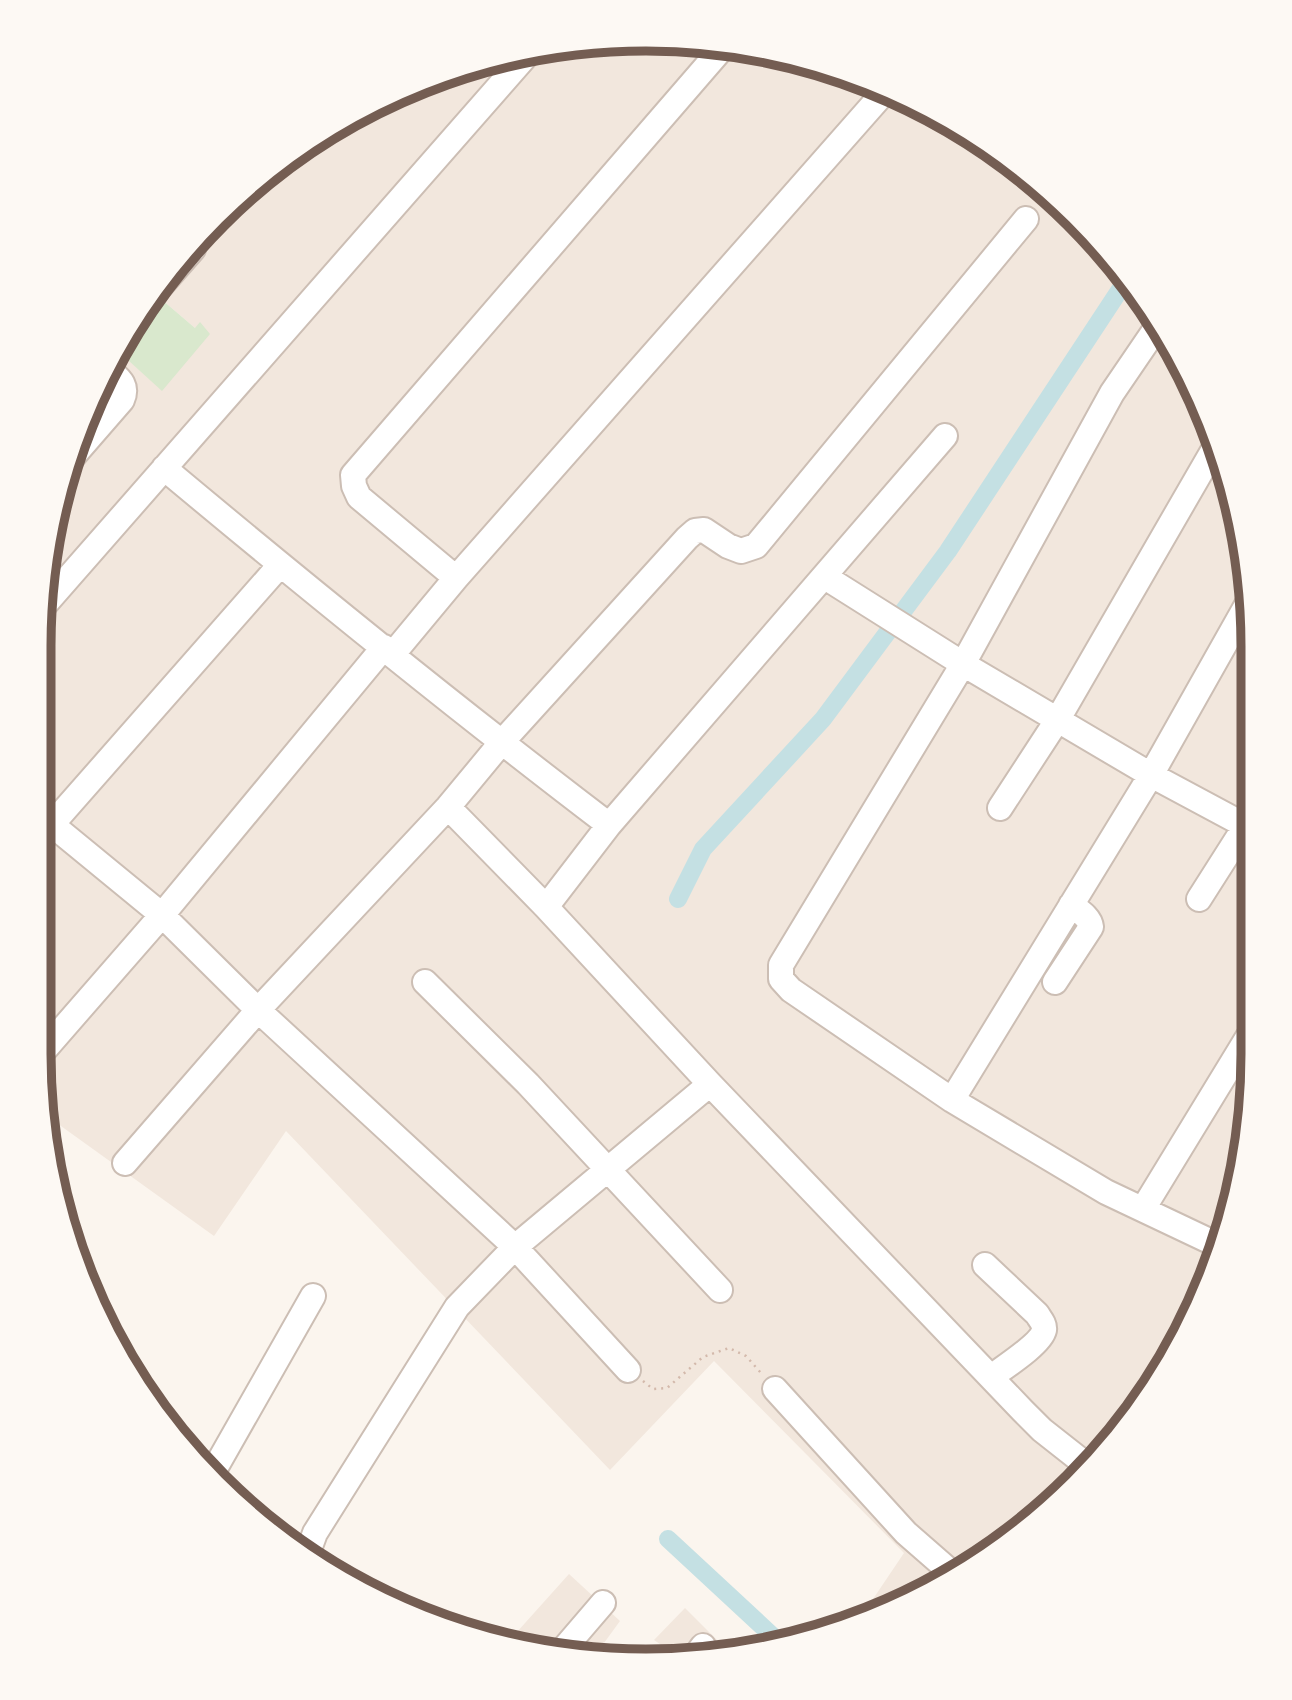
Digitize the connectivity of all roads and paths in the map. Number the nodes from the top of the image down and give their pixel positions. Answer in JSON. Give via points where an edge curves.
{"nodes":[{"id":1,"x":716,"y":55,"type":"edge"},
{"id":2,"x":518,"y":65,"type":"edge"},
{"id":3,"x":872,"y":95,"type":"edge"},
{"id":4,"x":1026,"y":219,"type":"dead end"},
{"id":5,"x":1153,"y":333,"type":"edge"},
{"id":6,"x":116,"y":376,"type":"edge"},
{"id":7,"x":945,"y":436,"type":"dead end"},
{"id":8,"x":88,"y":439,"type":"edge"},
{"id":9,"x":1210,"y":456,"type":"edge"},
{"id":10,"x":164,"y":468,"type":"junction"},
{"id":11,"x":280,"y":565,"type":"junction"},
{"id":12,"x":825,"y":577,"type":"junction"},
{"id":13,"x":456,"y":578,"type":"junction"},
{"id":14,"x":53,"y":595,"type":"edge"},
{"id":15,"x":1240,"y":617,"type":"edge"},
{"id":16,"x":388,"y":651,"type":"junction"},
{"id":17,"x":963,"y":664,"type":"junction"},
{"id":18,"x":1058,"y":719,"type":"junction"},
{"id":19,"x":501,"y":743,"type":"junction"},
{"id":20,"x":1151,"y":775,"type":"junction"},
{"id":21,"x":448,"y":807,"type":"junction"},
{"id":22,"x":1000,"y":808,"type":"dead end"},
{"id":23,"x":51,"y":817,"type":"edge"},
{"id":24,"x":1241,"y":821,"type":"edge"},
{"id":25,"x":609,"y":825,"type":"junction"},
{"id":26,"x":51,"y":832,"type":"edge"},
{"id":27,"x":1241,"y":836,"type":"edge"},
{"id":28,"x":1199,"y":899,"type":"dead end"},
{"id":29,"x":1071,"y":905,"type":"junction"},
{"id":30,"x":546,"y":907,"type":"junction"},
{"id":31,"x":162,"y":915,"type":"junction"},
{"id":32,"x":425,"y":982,"type":"dead end"},
{"id":33,"x":1055,"y":982,"type":"dead end"},
{"id":34,"x":258,"y":1010,"type":"junction"},
{"id":35,"x":51,"y":1042,"type":"edge"},
{"id":36,"x":1241,"y":1048,"type":"edge"},
{"id":37,"x":710,"y":1084,"type":"junction"},
{"id":38,"x":952,"y":1100,"type":"junction"},
{"id":39,"x":125,"y":1163,"type":"dead end"},
{"id":40,"x":609,"y":1169,"type":"junction"},
{"id":41,"x":1143,"y":1209,"type":"junction"},
{"id":42,"x":1211,"y":1242,"type":"edge"},
{"id":43,"x":515,"y":1248,"type":"junction"},
{"id":44,"x":985,"y":1265,"type":"dead end"},
{"id":45,"x":720,"y":1290,"type":"dead end"},
{"id":46,"x":313,"y":1296,"type":"dead end"},
{"id":47,"x":628,"y":1370,"type":"joint"},
{"id":48,"x":991,"y":1377,"type":"junction"},
{"id":49,"x":775,"y":1389,"type":"joint"},
{"id":50,"x":1081,"y":1460,"type":"edge"},
{"id":51,"x":216,"y":1466,"type":"edge"},
{"id":52,"x":310,"y":1545,"type":"edge"},
{"id":53,"x":947,"y":1568,"type":"edge"},
{"id":54,"x":603,"y":1603,"type":"dead end"},
{"id":55,"x":568,"y":1644,"type":"edge"}],
"edges":[{"from":1,"to":13,"type":"street","via":[[353,475],[359,497]]},
{"from":2,"to":10,"type":"street"},
{"from":3,"to":13,"type":"street"},
{"from":4,"to":19,"type":"street","via":[[756,546],[741,551],[704,530],[695,531]]},
{"from":5,"to":17,"type":"street","via":[[1112,393]]},
{"from":6,"to":8,"type":"street","via":[[126,392]]},
{"from":7,"to":12,"type":"street"},
{"from":9,"to":18,"type":"street"},
{"from":10,"to":11,"type":"street"},
{"from":10,"to":14,"type":"street"},
{"from":11,"to":16,"type":"street"},
{"from":11,"to":23,"type":"street"},
{"from":12,"to":17,"type":"street"},
{"from":12,"to":25,"type":"street"},
{"from":13,"to":16,"type":"street"},
{"from":15,"to":20,"type":"street"},
{"from":16,"to":19,"type":"street"},
{"from":16,"to":31,"type":"street"},
{"from":17,"to":18,"type":"street"},
{"from":17,"to":38,"type":"street","via":[[781,965],[781,979],[791,990]]},
{"from":18,"to":20,"type":"street"},
{"from":18,"to":22,"type":"street"},
{"from":19,"to":21,"type":"street"},
{"from":19,"to":25,"type":"street"},
{"from":20,"to":24,"type":"street"},
{"from":20,"to":29,"type":"street"},
{"from":21,"to":30,"type":"street"},
{"from":21,"to":34,"type":"street"},
{"from":25,"to":30,"type":"street"},
{"from":26,"to":31,"type":"street"},
{"from":27,"to":28,"type":"street"},
{"from":29,"to":33,"type":"street","via":[[1091,927]]},
{"from":29,"to":38,"type":"street"},
{"from":30,"to":37,"type":"street"},
{"from":31,"to":34,"type":"street"},
{"from":31,"to":35,"type":"street"},
{"from":32,"to":40,"type":"street"},
{"from":34,"to":39,"type":"street"},
{"from":34,"to":43,"type":"street"},
{"from":36,"to":41,"type":"street"},
{"from":37,"to":40,"type":"street"},
{"from":37,"to":48,"type":"street"},
{"from":38,"to":41,"type":"street","via":[[1106,1192]]},
{"from":40,"to":43,"type":"street"},
{"from":40,"to":45,"type":"street"},
{"from":41,"to":42,"type":"street"},
{"from":43,"to":47,"type":"street"},
{"from":43,"to":52,"type":"street","via":[[457,1307]]},
{"from":44,"to":48,"type":"street","via":[[1037,1314],[1044,1330],[1039,1340]]},
{"from":46,"to":51,"type":"street"},
{"from":47,"to":49,"type":"path","via":[[653,1389],[667,1388],[703,1357],[729,1348],[746,1356]]},
{"from":48,"to":50,"type":"street","via":[[1042,1430]]},
{"from":49,"to":53,"type":"street","via":[[906,1533]]},
{"from":54,"to":55,"type":"street"}]}
